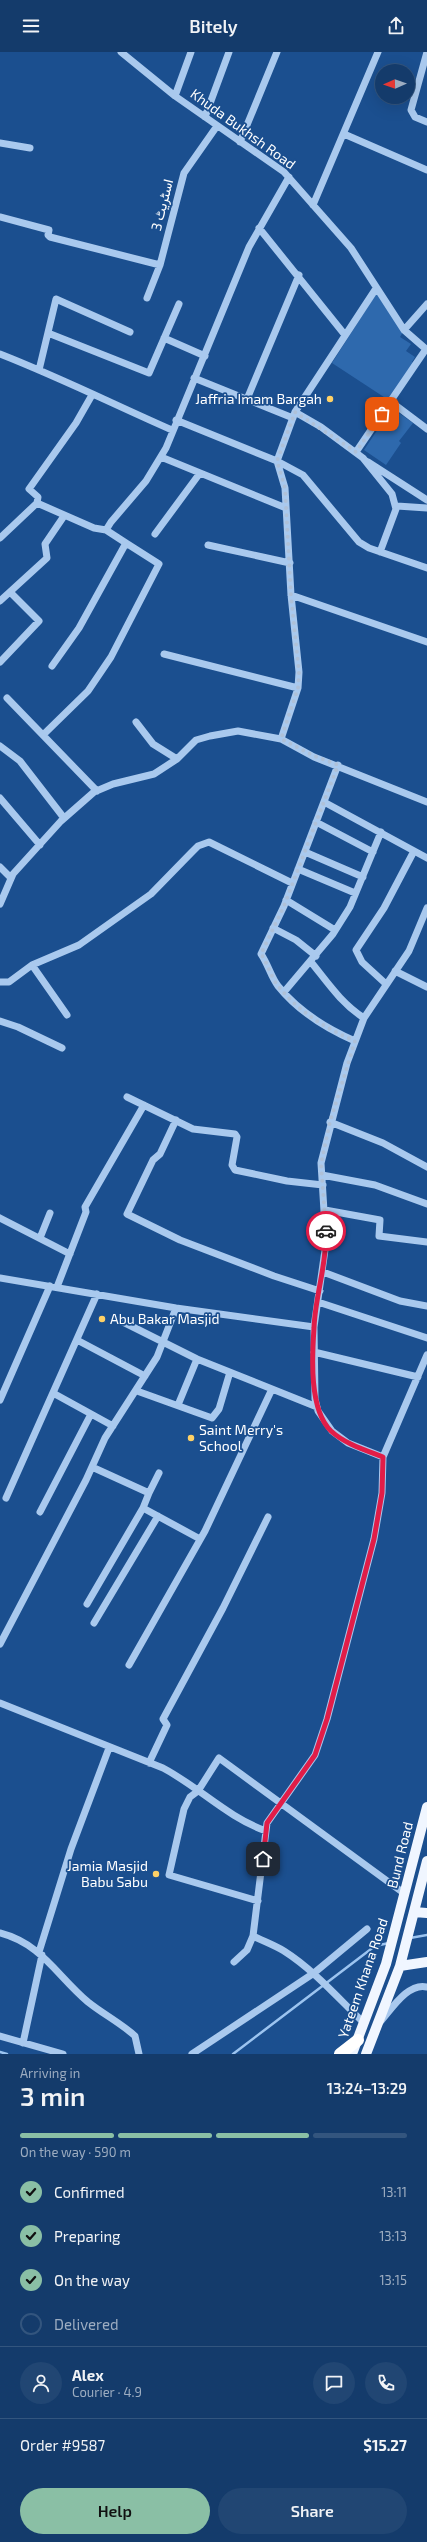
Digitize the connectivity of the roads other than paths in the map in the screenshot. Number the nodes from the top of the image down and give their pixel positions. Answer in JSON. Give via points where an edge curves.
{"nodes":[{"id":1,"x":121,"y":52,"type":"edge"},
{"id":2,"x":191,"y":52,"type":"edge"},
{"id":3,"x":230,"y":52,"type":"edge"},
{"id":4,"x":277,"y":52,"type":"edge"},
{"id":5,"x":427,"y":52,"type":"edge"},
{"id":6,"x":375,"y":53,"type":"edge"},
{"id":7,"x":424,"y":70,"type":"edge"},
{"id":8,"x":175,"y":96,"type":"junction"},
{"id":9,"x":205,"y":117,"type":"junction"},
{"id":10,"x":427,"y":122,"type":"edge"},
{"id":11,"x":217,"y":126,"type":"junction"},
{"id":12,"x":344,"y":134,"type":"junction"},
{"id":13,"x":240,"y":142,"type":"junction"},
{"id":14,"x":0,"y":143,"type":"edge"},
{"id":15,"x":30,"y":148,"type":"dead end"},
{"id":16,"x":427,"y":170,"type":"edge"},
{"id":17,"x":288,"y":177,"type":"junction"},
{"id":18,"x":313,"y":205,"type":"junction"},
{"id":19,"x":0,"y":217,"type":"edge"},
{"id":20,"x":259,"y":228,"type":"junction"},
{"id":21,"x":160,"y":265,"type":"junction"},
{"id":22,"x":299,"y":275,"type":"junction"},
{"id":23,"x":375,"y":290,"type":"dead end"},
{"id":24,"x":147,"y":298,"type":"dead end"},
{"id":25,"x":179,"y":304,"type":"dead end"},
{"id":26,"x":427,"y":304,"type":"edge"},
{"id":27,"x":404,"y":330,"type":"junction"},
{"id":28,"x":130,"y":332,"type":"dead end"},
{"id":29,"x":48,"y":333,"type":"junction"},
{"id":30,"x":345,"y":335,"type":"junction"},
{"id":31,"x":164,"y":338,"type":"junction"},
{"id":32,"x":426,"y":350,"type":"edge"},
{"id":33,"x":0,"y":354,"type":"edge"},
{"id":34,"x":205,"y":356,"type":"junction"},
{"id":35,"x":39,"y":370,"type":"junction"},
{"id":36,"x":194,"y":378,"type":"junction"},
{"id":37,"x":92,"y":395,"type":"junction"},
{"id":38,"x":247,"y":399,"type":"junction"},
{"id":39,"x":390,"y":401,"type":"junction"},
{"id":40,"x":294,"y":415,"type":"junction"},
{"id":41,"x":176,"y":420,"type":"junction"},
{"id":42,"x":427,"y":429,"type":"edge"},
{"id":43,"x":172,"y":430,"type":"junction"},
{"id":44,"x":356,"y":452,"type":"junction"},
{"id":45,"x":161,"y":457,"type":"junction"},
{"id":46,"x":362,"y":458,"type":"junction"},
{"id":47,"x":277,"y":461,"type":"junction"},
{"id":48,"x":200,"y":473,"type":"junction"},
{"id":49,"x":427,"y":500,"type":"edge"},
{"id":50,"x":37,"y":503,"type":"junction"},
{"id":51,"x":397,"y":506,"type":"junction"},
{"id":52,"x":286,"y":508,"type":"junction"},
{"id":53,"x":427,"y":508,"type":"edge"},
{"id":54,"x":64,"y":516,"type":"junction"},
{"id":55,"x":106,"y":530,"type":"junction"},
{"id":56,"x":155,"y":534,"type":"dead end"},
{"id":57,"x":0,"y":538,"type":"edge"},
{"id":58,"x":126,"y":543,"type":"junction"},
{"id":59,"x":208,"y":545,"type":"dead end"},
{"id":60,"x":380,"y":552,"type":"junction"},
{"id":61,"x":290,"y":562,"type":"junction"},
{"id":62,"x":427,"y":568,"type":"edge"},
{"id":63,"x":11,"y":593,"type":"junction"},
{"id":64,"x":291,"y":596,"type":"junction"},
{"id":65,"x":0,"y":601,"type":"edge"},
{"id":66,"x":427,"y":642,"type":"edge"},
{"id":67,"x":164,"y":654,"type":"dead end"},
{"id":68,"x":0,"y":662,"type":"edge"},
{"id":69,"x":52,"y":666,"type":"dead end"},
{"id":70,"x":298,"y":688,"type":"junction"},
{"id":71,"x":7,"y":698,"type":"dead end"},
{"id":72,"x":136,"y":722,"type":"dead end"},
{"id":73,"x":43,"y":735,"type":"junction"},
{"id":74,"x":281,"y":739,"type":"junction"},
{"id":75,"x":0,"y":746,"type":"edge"},
{"id":76,"x":177,"y":759,"type":"junction"},
{"id":77,"x":338,"y":765,"type":"junction"},
{"id":78,"x":97,"y":791,"type":"junction"},
{"id":79,"x":0,"y":798,"type":"edge"},
{"id":80,"x":324,"y":802,"type":"junction"},
{"id":81,"x":427,"y":802,"type":"edge"},
{"id":82,"x":64,"y":818,"type":"junction"},
{"id":83,"x":316,"y":822,"type":"junction"},
{"id":84,"x":381,"y":832,"type":"junction"},
{"id":85,"x":40,"y":845,"type":"junction"},
{"id":86,"x":414,"y":851,"type":"junction"},
{"id":87,"x":305,"y":852,"type":"junction"},
{"id":88,"x":373,"y":852,"type":"junction"},
{"id":89,"x":427,"y":858,"type":"edge"},
{"id":90,"x":0,"y":867,"type":"edge"},
{"id":91,"x":298,"y":869,"type":"junction"},
{"id":92,"x":363,"y":877,"type":"junction"},
{"id":93,"x":11,"y":878,"type":"junction"},
{"id":94,"x":292,"y":883,"type":"junction"},
{"id":95,"x":355,"y":894,"type":"junction"},
{"id":96,"x":1,"y":899,"type":"edge"},
{"id":97,"x":286,"y":900,"type":"junction"},
{"id":98,"x":427,"y":908,"type":"edge"},
{"id":99,"x":273,"y":928,"type":"junction"},
{"id":100,"x":335,"y":930,"type":"junction"},
{"id":101,"x":316,"y":956,"type":"junction"},
{"id":102,"x":311,"y":962,"type":"junction"},
{"id":103,"x":32,"y":965,"type":"junction"},
{"id":104,"x":395,"y":971,"type":"junction"},
{"id":105,"x":0,"y":982,"type":"edge"},
{"id":106,"x":386,"y":984,"type":"junction"},
{"id":107,"x":427,"y":987,"type":"edge"},
{"id":108,"x":284,"y":992,"type":"junction"},
{"id":109,"x":67,"y":1015,"type":"dead end"},
{"id":110,"x":364,"y":1018,"type":"junction"},
{"id":111,"x":0,"y":1021,"type":"edge"},
{"id":112,"x":355,"y":1041,"type":"junction"},
{"id":113,"x":62,"y":1048,"type":"dead end"},
{"id":114,"x":127,"y":1097,"type":"dead end"},
{"id":115,"x":144,"y":1105,"type":"junction"},
{"id":116,"x":176,"y":1120,"type":"junction"},
{"id":117,"x":330,"y":1122,"type":"junction"},
{"id":118,"x":427,"y":1167,"type":"edge"},
{"id":119,"x":322,"y":1176,"type":"junction"},
{"id":120,"x":323,"y":1185,"type":"junction"},
{"id":121,"x":427,"y":1204,"type":"edge"},
{"id":122,"x":325,"y":1210,"type":"junction"},
{"id":123,"x":50,"y":1213,"type":"dead end"},
{"id":124,"x":0,"y":1218,"type":"edge"},
{"id":125,"x":40,"y":1238,"type":"junction"},
{"id":126,"x":427,"y":1242,"type":"edge"},
{"id":127,"x":70,"y":1254,"type":"junction"},
{"id":128,"x":323,"y":1272,"type":"junction"},
{"id":129,"x":0,"y":1278,"type":"edge"},
{"id":130,"x":53,"y":1287,"type":"junction"},
{"id":131,"x":320,"y":1291,"type":"junction"},
{"id":132,"x":97,"y":1294,"type":"junction"},
{"id":133,"x":318,"y":1302,"type":"junction"},
{"id":134,"x":427,"y":1306,"type":"edge"},
{"id":135,"x":176,"y":1308,"type":"junction"},
{"id":136,"x":119,"y":1320,"type":"dead end"},
{"id":137,"x":314,"y":1327,"type":"junction"},
{"id":138,"x":427,"y":1338,"type":"edge"},
{"id":139,"x":77,"y":1340,"type":"junction"},
{"id":140,"x":163,"y":1342,"type":"junction"},
{"id":141,"x":314,"y":1352,"type":"junction"},
{"id":142,"x":427,"y":1355,"type":"edge"},
{"id":143,"x":197,"y":1359,"type":"junction"},
{"id":144,"x":230,"y":1372,"type":"junction"},
{"id":145,"x":146,"y":1376,"type":"junction"},
{"id":146,"x":418,"y":1377,"type":"junction"},
{"id":147,"x":272,"y":1389,"type":"junction"},
{"id":148,"x":137,"y":1391,"type":"junction"},
{"id":149,"x":52,"y":1394,"type":"junction"},
{"id":150,"x":0,"y":1400,"type":"edge"},
{"id":151,"x":178,"y":1406,"type":"junction"},
{"id":152,"x":317,"y":1407,"type":"junction"},
{"id":153,"x":91,"y":1414,"type":"junction"},
{"id":154,"x":113,"y":1426,"type":"junction"},
{"id":155,"x":383,"y":1457,"type":"junction"},
{"id":156,"x":92,"y":1467,"type":"junction"},
{"id":157,"x":159,"y":1473,"type":"dead end"},
{"id":158,"x":149,"y":1493,"type":"junction"},
{"id":159,"x":6,"y":1498,"type":"dead end"},
{"id":160,"x":143,"y":1508,"type":"junction"},
{"id":161,"x":40,"y":1512,"type":"dead end"},
{"id":162,"x":158,"y":1516,"type":"junction"},
{"id":163,"x":268,"y":1516,"type":"dead end"},
{"id":164,"x":200,"y":1539,"type":"junction"},
{"id":165,"x":87,"y":1604,"type":"dead end"},
{"id":166,"x":94,"y":1622,"type":"dead end"},
{"id":167,"x":0,"y":1644,"type":"edge"},
{"id":168,"x":129,"y":1665,"type":"dead end"},
{"id":169,"x":0,"y":1703,"type":"edge"},
{"id":170,"x":109,"y":1748,"type":"junction"},
{"id":171,"x":150,"y":1763,"type":"junction"},
{"id":172,"x":198,"y":1791,"type":"junction"},
{"id":173,"x":280,"y":1803,"type":"junction"},
{"id":174,"x":427,"y":1807,"type":"edge"},
{"id":175,"x":266,"y":1831,"type":"junction"},
{"id":176,"x":423,"y":1841,"type":"edge"},
{"id":177,"x":427,"y":1861,"type":"edge"},
{"id":178,"x":405,"y":1894,"type":"junction"},
{"id":179,"x":258,"y":1901,"type":"junction"},
{"id":180,"x":401,"y":1910,"type":"joint"},
{"id":181,"x":414,"y":1912,"type":"junction"},
{"id":182,"x":427,"y":1913,"type":"edge"},
{"id":183,"x":367,"y":1929,"type":"dead end"},
{"id":184,"x":0,"y":1934,"type":"edge"},
{"id":185,"x":253,"y":1936,"type":"junction"},
{"id":186,"x":40,"y":1953,"type":"junction"},
{"id":187,"x":234,"y":1962,"type":"dead end"},
{"id":188,"x":427,"y":1962,"type":"edge"},
{"id":189,"x":400,"y":1966,"type":"junction"},
{"id":190,"x":314,"y":1973,"type":"junction"},
{"id":191,"x":427,"y":1987,"type":"edge"},
{"id":192,"x":364,"y":2024,"type":"junction"},
{"id":193,"x":376,"y":2026,"type":"junction"},
{"id":194,"x":0,"y":2036,"type":"edge"},
{"id":195,"x":358,"y":2040,"type":"junction"},
{"id":196,"x":23,"y":2043,"type":"junction"},
{"id":197,"x":369,"y":2049,"type":"edge"},
{"id":198,"x":63,"y":2054,"type":"edge"},
{"id":199,"x":139,"y":2054,"type":"edge"},
{"id":200,"x":192,"y":2054,"type":"edge"},
{"id":201,"x":340,"y":2054,"type":"edge"},
{"id":202,"x":352,"y":2054,"type":"edge"},
{"id":203,"x":366,"y":2054,"type":"edge"}],
"edges":[{"from":1,"to":8,"type":"street","name":"Khuda Bukhsh Road"},
{"from":2,"to":8,"type":"street"},
{"from":3,"to":9,"type":"street"},
{"from":4,"to":13,"type":"street"},
{"from":5,"to":7,"type":"street"},
{"from":6,"to":12,"type":"street"},
{"from":7,"to":10,"type":"street","via":[[411,110],[414,117]]},
{"from":8,"to":9,"type":"street","name":"Khuda Bukhsh Road"},
{"from":9,"to":11,"type":"street","name":"Khuda Bukhsh Road"},
{"from":11,"to":13,"type":"street","name":"Khuda Bukhsh Road"},
{"from":11,"to":21,"type":"street","name":"اسٹریٹ 3","via":[[184,173]]},
{"from":12,"to":16,"type":"street"},
{"from":12,"to":18,"type":"street"},
{"from":13,"to":17,"type":"street","name":"Khuda Bukhsh Road"},
{"from":14,"to":15,"type":"street"},
{"from":17,"to":18,"type":"street","name":"Khuda Bukhsh Road"},
{"from":17,"to":20,"type":"street"},
{"from":18,"to":27,"type":"street","name":"Khuda Bukhsh Road","via":[[351,248]]},
{"from":19,"to":21,"type":"street","via":[[49,230],[48,235]]},
{"from":20,"to":22,"type":"street"},
{"from":20,"to":34,"type":"street"},
{"from":21,"to":24,"type":"street","name":"اسٹریٹ 3"},
{"from":22,"to":30,"type":"street"},
{"from":22,"to":38,"type":"street"},
{"from":23,"to":30,"type":"street"},
{"from":25,"to":31,"type":"street"},
{"from":26,"to":27,"type":"street"},
{"from":27,"to":32,"type":"street","name":"Khuda Bukhsh Road"},
{"from":28,"to":29,"type":"street","via":[[56,298]]},
{"from":29,"to":31,"type":"street","via":[[149,373]]},
{"from":29,"to":35,"type":"street"},
{"from":30,"to":40,"type":"street"},
{"from":31,"to":34,"type":"street"},
{"from":32,"to":39,"type":"street"},
{"from":33,"to":35,"type":"street"},
{"from":34,"to":36,"type":"street"},
{"from":35,"to":37,"type":"street"},
{"from":36,"to":38,"type":"street"},
{"from":36,"to":41,"type":"street"},
{"from":37,"to":43,"type":"street"},
{"from":37,"to":50,"type":"street","via":[[76,423],[29,489],[38,497]]},
{"from":38,"to":40,"type":"street"},
{"from":39,"to":42,"type":"street"},
{"from":39,"to":44,"type":"street"},
{"from":40,"to":44,"type":"street"},
{"from":40,"to":47,"type":"street"},
{"from":41,"to":43,"type":"street"},
{"from":41,"to":47,"type":"street"},
{"from":43,"to":45,"type":"street"},
{"from":44,"to":46,"type":"street"},
{"from":45,"to":48,"type":"street"},
{"from":45,"to":55,"type":"street","via":[[146,481]]},
{"from":46,"to":49,"type":"street"},
{"from":46,"to":51,"type":"street","via":[[389,490]]},
{"from":47,"to":52,"type":"street","via":[[285,488]]},
{"from":47,"to":60,"type":"street","via":[[302,475],[359,542]]},
{"from":48,"to":52,"type":"street"},
{"from":48,"to":56,"type":"street"},
{"from":50,"to":54,"type":"street"},
{"from":50,"to":57,"type":"street"},
{"from":51,"to":53,"type":"street"},
{"from":51,"to":60,"type":"street"},
{"from":52,"to":61,"type":"street"},
{"from":54,"to":55,"type":"street"},
{"from":54,"to":63,"type":"street","via":[[45,544],[47,558]]},
{"from":55,"to":58,"type":"street"},
{"from":58,"to":69,"type":"street","via":[[79,628]]},
{"from":58,"to":73,"type":"street","via":[[159,564],[111,657],[88,691]]},
{"from":59,"to":61,"type":"street"},
{"from":60,"to":62,"type":"street"},
{"from":61,"to":64,"type":"street"},
{"from":63,"to":65,"type":"street"},
{"from":63,"to":68,"type":"street","via":[[39,621]]},
{"from":64,"to":66,"type":"street"},
{"from":64,"to":70,"type":"street","via":[[298,650]]},
{"from":67,"to":70,"type":"street"},
{"from":70,"to":74,"type":"street"},
{"from":71,"to":73,"type":"street"},
{"from":72,"to":76,"type":"street","via":[[153,744]]},
{"from":73,"to":78,"type":"street"},
{"from":74,"to":76,"type":"street","via":[[238,731],[196,740]]},
{"from":74,"to":77,"type":"street"},
{"from":75,"to":82,"type":"street","via":[[20,761]]},
{"from":76,"to":78,"type":"street","via":[[154,774],[113,784]]},
{"from":77,"to":80,"type":"street"},
{"from":77,"to":81,"type":"street"},
{"from":78,"to":82,"type":"street"},
{"from":79,"to":85,"type":"street"},
{"from":80,"to":83,"type":"street"},
{"from":80,"to":84,"type":"street"},
{"from":82,"to":85,"type":"street"},
{"from":83,"to":87,"type":"street"},
{"from":83,"to":88,"type":"street"},
{"from":84,"to":86,"type":"street"},
{"from":84,"to":88,"type":"street"},
{"from":85,"to":93,"type":"street"},
{"from":86,"to":89,"type":"street"},
{"from":86,"to":106,"type":"street","via":[[384,908],[356,950],[362,962]]},
{"from":87,"to":91,"type":"street"},
{"from":87,"to":92,"type":"street"},
{"from":88,"to":92,"type":"street"},
{"from":90,"to":93,"type":"street"},
{"from":91,"to":94,"type":"street"},
{"from":91,"to":95,"type":"street"},
{"from":92,"to":95,"type":"street"},
{"from":93,"to":96,"type":"street"},
{"from":94,"to":97,"type":"street"},
{"from":94,"to":103,"type":"street","via":[[209,842],[198,846],[151,894],[80,945]]},
{"from":95,"to":100,"type":"street"},
{"from":97,"to":99,"type":"street"},
{"from":97,"to":100,"type":"street"},
{"from":98,"to":104,"type":"street","via":[[409,951]]},
{"from":99,"to":101,"type":"street","via":[[296,940]]},
{"from":99,"to":108,"type":"street","via":[[261,954],[277,985]]},
{"from":100,"to":101,"type":"street"},
{"from":101,"to":102,"type":"street"},
{"from":102,"to":108,"type":"street"},
{"from":102,"to":110,"type":"street","via":[[334,993]]},
{"from":103,"to":105,"type":"street","via":[[9,982]]},
{"from":103,"to":109,"type":"street"},
{"from":104,"to":106,"type":"street"},
{"from":104,"to":107,"type":"street"},
{"from":106,"to":110,"type":"street"},
{"from":108,"to":112,"type":"street","via":[[321,1026]]},
{"from":110,"to":112,"type":"street"},
{"from":111,"to":113,"type":"street"},
{"from":112,"to":117,"type":"street"},
{"from":114,"to":115,"type":"street"},
{"from":115,"to":116,"type":"street"},
{"from":115,"to":127,"type":"street","via":[[85,1207],[86,1212]]},
{"from":116,"to":120,"type":"street","via":[[193,1129],[235,1134],[237,1137],[232,1165],[235,1170],[287,1181]]},
{"from":116,"to":131,"type":"street","via":[[127,1214],[180,1240]]},
{"from":117,"to":118,"type":"street","via":[[383,1143]]},
{"from":117,"to":119,"type":"street","via":[[321,1164]]},
{"from":119,"to":120,"type":"street"},
{"from":119,"to":121,"type":"street","via":[[375,1185]]},
{"from":120,"to":122,"type":"street"},
{"from":122,"to":126,"type":"street","via":[[380,1220],[379,1236]]},
{"from":122,"to":128,"type":"street","via":[[326,1243]]},
{"from":123,"to":125,"type":"street"},
{"from":124,"to":125,"type":"street"},
{"from":125,"to":127,"type":"street"},
{"from":127,"to":130,"type":"street"},
{"from":128,"to":131,"type":"street"},
{"from":128,"to":134,"type":"street","via":[[400,1301]]},
{"from":129,"to":130,"type":"street"},
{"from":130,"to":132,"type":"street"},
{"from":130,"to":150,"type":"street"},
{"from":131,"to":133,"type":"street"},
{"from":132,"to":135,"type":"street"},
{"from":132,"to":139,"type":"street"},
{"from":133,"to":137,"type":"street"},
{"from":133,"to":138,"type":"street"},
{"from":135,"to":137,"type":"street"},
{"from":135,"to":140,"type":"street"},
{"from":136,"to":140,"type":"street"},
{"from":137,"to":141,"type":"street"},
{"from":139,"to":145,"type":"street"},
{"from":139,"to":149,"type":"street"},
{"from":140,"to":143,"type":"street"},
{"from":140,"to":145,"type":"street"},
{"from":141,"to":146,"type":"street"},
{"from":141,"to":152,"type":"street"},
{"from":142,"to":146,"type":"street"},
{"from":143,"to":144,"type":"street"},
{"from":143,"to":151,"type":"street"},
{"from":144,"to":147,"type":"street"},
{"from":144,"to":151,"type":"street","via":[[219,1409],[212,1418]]},
{"from":145,"to":148,"type":"street"},
{"from":146,"to":155,"type":"street"},
{"from":147,"to":152,"type":"street"},
{"from":147,"to":164,"type":"street"},
{"from":148,"to":151,"type":"street"},
{"from":148,"to":154,"type":"street"},
{"from":149,"to":153,"type":"street"},
{"from":149,"to":159,"type":"street"},
{"from":152,"to":155,"type":"street","via":[[332,1431],[348,1443]]},
{"from":153,"to":154,"type":"street"},
{"from":153,"to":161,"type":"street"},
{"from":154,"to":156,"type":"street","via":[[104,1438]]},
{"from":155,"to":173,"type":"street","via":[[382,1493],[374,1539],[327,1719],[315,1755]]},
{"from":156,"to":158,"type":"street"},
{"from":156,"to":167,"type":"street"},
{"from":157,"to":158,"type":"street"},
{"from":158,"to":160,"type":"street"},
{"from":160,"to":162,"type":"street"},
{"from":160,"to":165,"type":"street"},
{"from":162,"to":164,"type":"street"},
{"from":162,"to":166,"type":"street"},
{"from":163,"to":171,"type":"street","via":[[223,1608],[163,1719],[167,1725]]},
{"from":164,"to":168,"type":"street"},
{"from":169,"to":170,"type":"street"},
{"from":170,"to":171,"type":"street"},
{"from":170,"to":186,"type":"street","via":[[72,1849]]},
{"from":171,"to":172,"type":"street","via":[[181,1778]]},
{"from":172,"to":173,"type":"street","via":[[219,1758]]},
{"from":172,"to":175,"type":"street","via":[[247,1824]]},
{"from":172,"to":179,"type":"street","via":[[190,1797],[184,1809],[169,1876]]},
{"from":173,"to":175,"type":"street","via":[[267,1823]]},
{"from":173,"to":178,"type":"street"},
{"from":174,"to":176,"type":"main road","name":"Bund Road"},
{"from":175,"to":179,"type":"street"},
{"from":176,"to":178,"type":"main road","name":"Bund Road"},
{"from":177,"to":181,"type":"main road","name":"Bund Road"},
{"from":178,"to":180,"type":"main road","name":"Bund Road"},
{"from":179,"to":185,"type":"street"},
{"from":180,"to":192,"type":"main road","name":"Yateem Khana Road","via":[[386,1964]]},
{"from":181,"to":182,"type":"main road"},
{"from":181,"to":189,"type":"main road","name":"Yateem Khana Road"},
{"from":183,"to":190,"type":"street"},
{"from":184,"to":186,"type":"street","via":[[24,1942]]},
{"from":185,"to":187,"type":"street","via":[[247,1950]]},
{"from":185,"to":190,"type":"street","via":[[282,1950]]},
{"from":186,"to":196,"type":"street"},
{"from":186,"to":199,"type":"street","via":[[87,2000],[135,2036]]},
{"from":188,"to":189,"type":"main road"},
{"from":189,"to":193,"type":"main road","name":"Yateem Khana Road"},
{"from":190,"to":192,"type":"street"},
{"from":190,"to":200,"type":"street"},
{"from":191,"to":193,"type":"street","via":[[410,1990]]},
{"from":192,"to":195,"type":"main road","name":"Yateem Khana Road"},
{"from":193,"to":197,"type":"main road","name":"Yateem Khana Road"},
{"from":194,"to":196,"type":"street"},
{"from":195,"to":201,"type":"highway"},
{"from":195,"to":202,"type":"main road","name":"Yateem Khana Road"},
{"from":196,"to":198,"type":"street"},
{"from":197,"to":203,"type":"main road","name":"Yateem Khana Road"}]}
